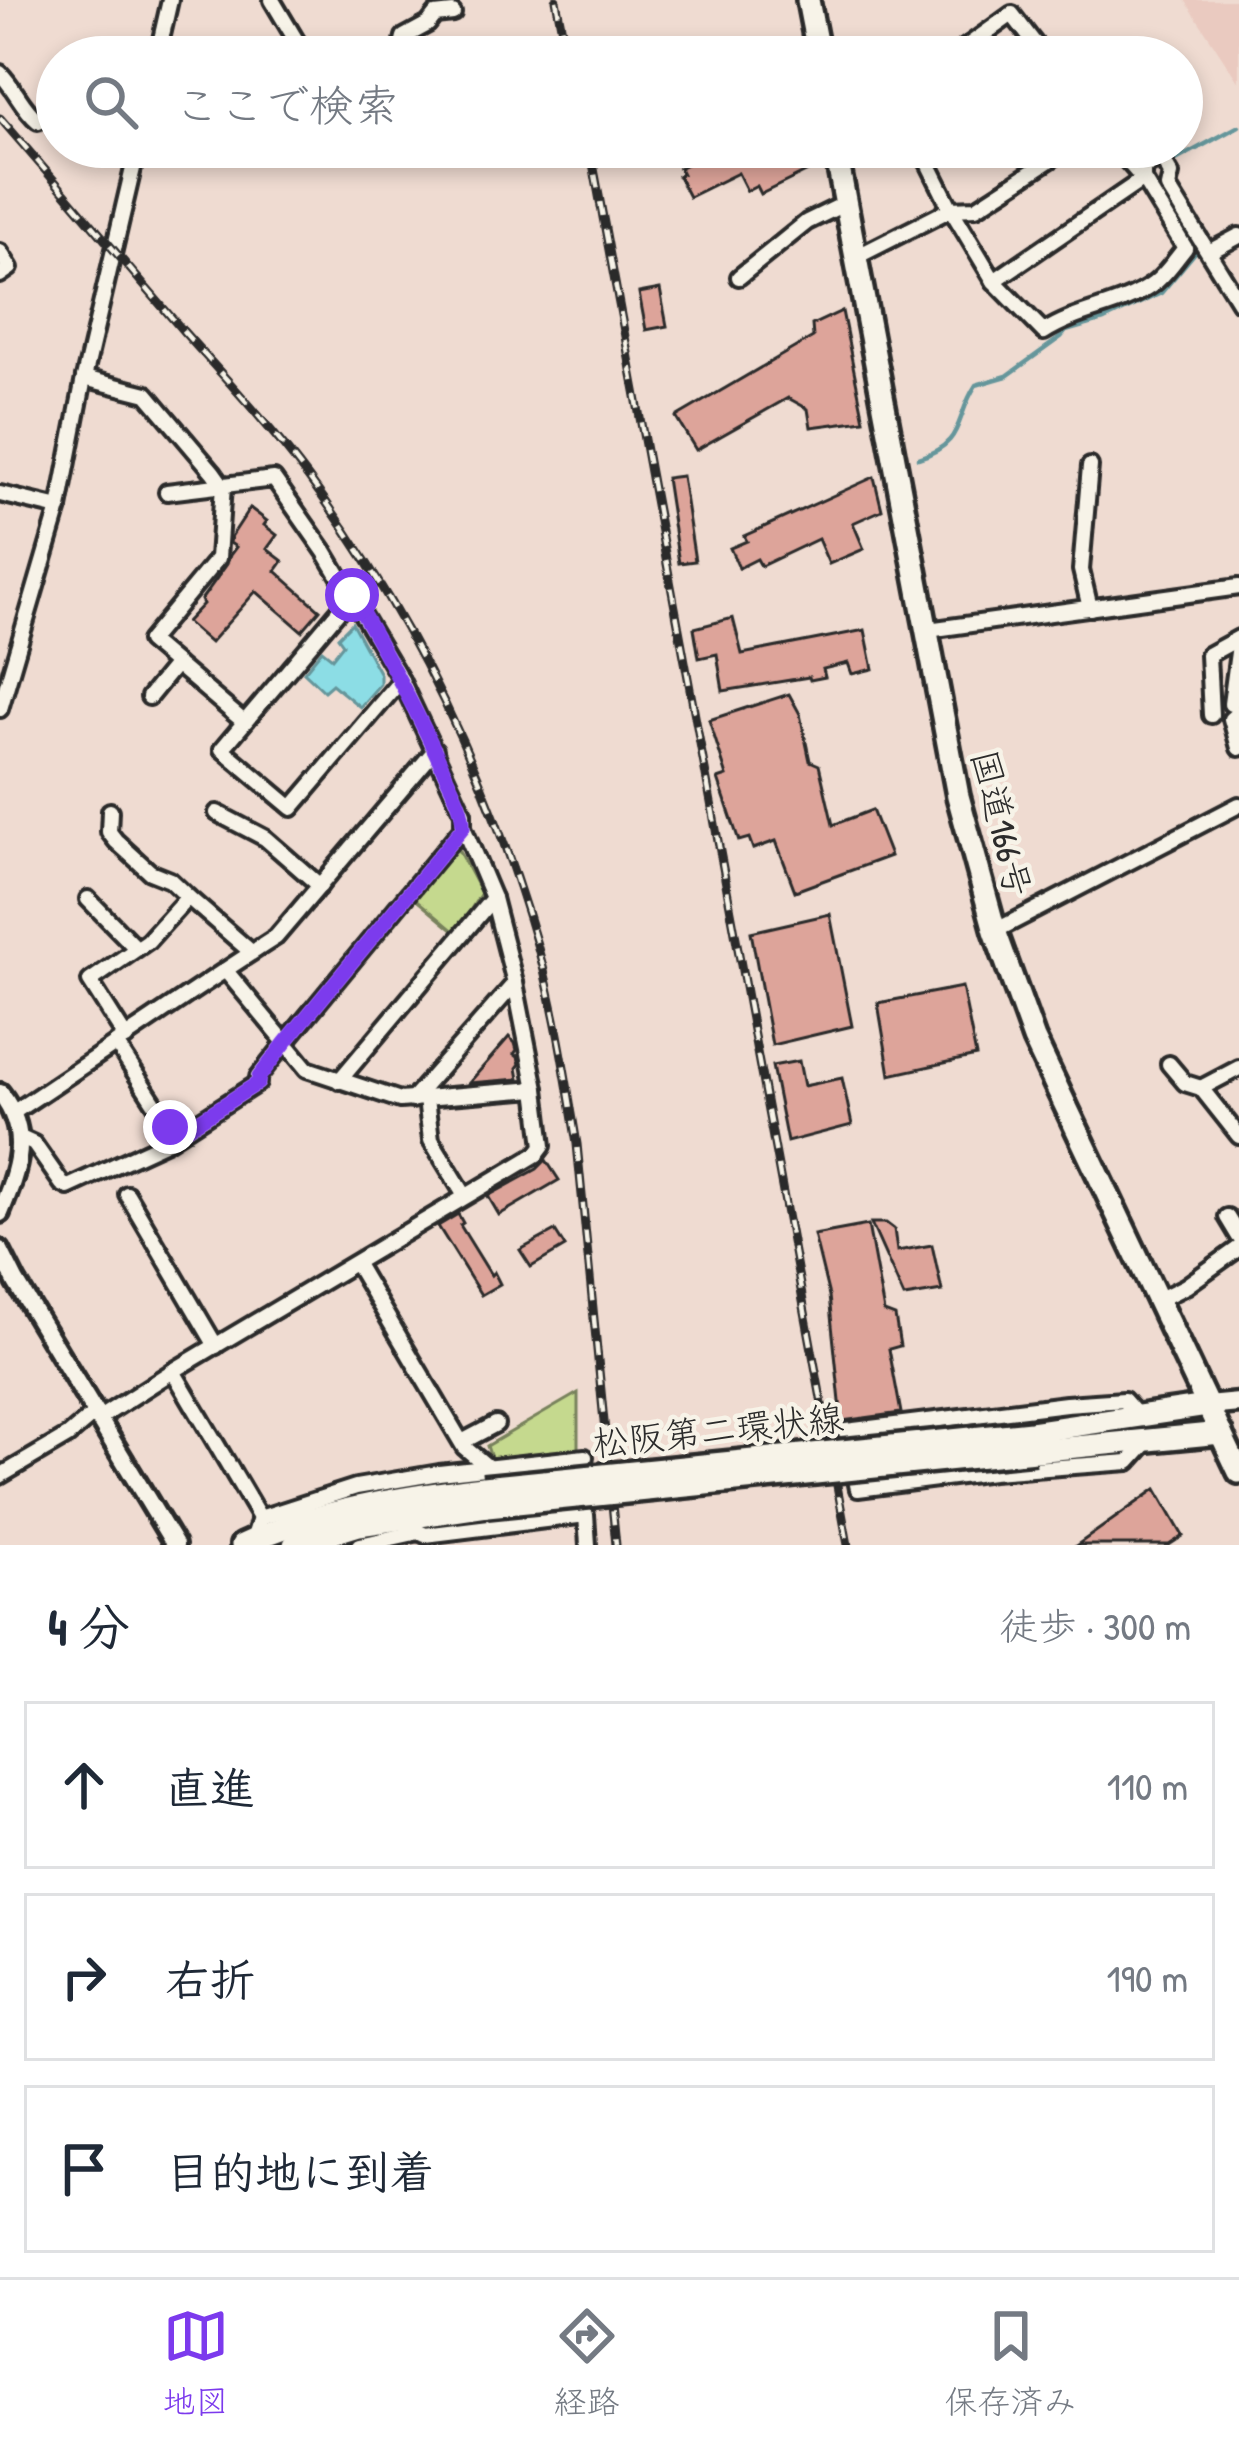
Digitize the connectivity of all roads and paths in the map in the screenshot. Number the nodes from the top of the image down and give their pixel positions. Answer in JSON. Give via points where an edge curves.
{"nodes":[{"id":1,"x":170,"y":0,"type":"edge"},
{"id":2,"x":272,"y":0,"type":"edge"},
{"id":3,"x":427,"y":0,"type":"edge"},
{"id":4,"x":808,"y":0,"type":"edge"},
{"id":5,"x":453,"y":13,"type":"dead end"},
{"id":6,"x":435,"y":15,"type":"junction"},
{"id":7,"x":162,"y":36,"type":"edge"},
{"id":8,"x":293,"y":36,"type":"edge"},
{"id":9,"x":407,"y":36,"type":"edge"},
{"id":10,"x":815,"y":36,"type":"edge"},
{"id":11,"x":981,"y":36,"type":"edge"},
{"id":12,"x":1029,"y":36,"type":"edge"},
{"id":13,"x":0,"y":73,"type":"edge"},
{"id":14,"x":36,"y":119,"type":"edge"},
{"id":15,"x":133,"y":168,"type":"edge"},
{"id":16,"x":840,"y":168,"type":"edge"},
{"id":17,"x":934,"y":168,"type":"edge"},
{"id":18,"x":1038,"y":168,"type":"edge"},
{"id":19,"x":1134,"y":168,"type":"edge"},
{"id":20,"x":1143,"y":168,"type":"edge"},
{"id":21,"x":1167,"y":168,"type":"edge"},
{"id":22,"x":1143,"y":178,"type":"junction"},
{"id":23,"x":846,"y":203,"type":"junction"},
{"id":24,"x":951,"y":209,"type":"junction"},
{"id":25,"x":1239,"y":236,"type":"edge"},
{"id":26,"x":0,"y":252,"type":"edge"},
{"id":27,"x":1209,"y":252,"type":"junction"},
{"id":28,"x":858,"y":256,"type":"junction"},
{"id":29,"x":0,"y":275,"type":"edge"},
{"id":30,"x":739,"y":277,"type":"dead end"},
{"id":31,"x":994,"y":281,"type":"junction"},
{"id":32,"x":1239,"y":302,"type":"edge"},
{"id":33,"x":84,"y":378,"type":"junction"},
{"id":34,"x":1090,"y":466,"type":"dead end"},
{"id":35,"x":223,"y":486,"type":"junction"},
{"id":36,"x":167,"y":492,"type":"dead end"},
{"id":37,"x":0,"y":494,"type":"edge"},
{"id":38,"x":59,"y":508,"type":"junction"},
{"id":39,"x":1239,"y":587,"type":"edge"},
{"id":40,"x":352,"y":595,"type":"junction"},
{"id":41,"x":1090,"y":608,"type":"junction"},
{"id":42,"x":928,"y":630,"type":"junction"},
{"id":43,"x":1239,"y":641,"type":"edge"},
{"id":44,"x":176,"y":664,"type":"junction"},
{"id":45,"x":1237,"y":675,"type":"edge"},
{"id":46,"x":401,"y":680,"type":"junction"},
{"id":47,"x":148,"y":697,"type":"dead end"},
{"id":48,"x":1235,"y":708,"type":"edge"},
{"id":49,"x":0,"y":710,"type":"edge"},
{"id":50,"x":1211,"y":715,"type":"dead end"},
{"id":51,"x":244,"y":722,"type":"junction"},
{"id":52,"x":1239,"y":748,"type":"edge"},
{"id":53,"x":435,"y":750,"type":"junction"},
{"id":54,"x":1239,"y":805,"type":"edge"},
{"id":55,"x":110,"y":811,"type":"dead end"},
{"id":56,"x":217,"y":814,"type":"dead end"},
{"id":57,"x":463,"y":827,"type":"junction"},
{"id":58,"x":320,"y":886,"type":"junction"},
{"id":59,"x":188,"y":897,"type":"junction"},
{"id":60,"x":493,"y":898,"type":"junction"},
{"id":61,"x":88,"y":899,"type":"dead end"},
{"id":62,"x":995,"y":931,"type":"junction"},
{"id":63,"x":136,"y":948,"type":"junction"},
{"id":64,"x":250,"y":951,"type":"junction"},
{"id":65,"x":226,"y":971,"type":"junction"},
{"id":66,"x":515,"y":983,"type":"junction"},
{"id":67,"x":122,"y":1041,"type":"junction"},
{"id":68,"x":285,"y":1043,"type":"junction"},
{"id":69,"x":1169,"y":1064,"type":"dead end"},
{"id":70,"x":1239,"y":1068,"type":"edge"},
{"id":71,"x":339,"y":1081,"type":"junction"},
{"id":72,"x":1201,"y":1088,"type":"junction"},
{"id":73,"x":536,"y":1090,"type":"junction"},
{"id":74,"x":0,"y":1094,"type":"edge"},
{"id":75,"x":419,"y":1099,"type":"junction"},
{"id":76,"x":14,"y":1112,"type":"junction"},
{"id":77,"x":1239,"y":1136,"type":"edge"},
{"id":78,"x":173,"y":1137,"type":"junction"},
{"id":79,"x":21,"y":1138,"type":"junction"},
{"id":80,"x":127,"y":1194,"type":"dead end"},
{"id":81,"x":465,"y":1196,"type":"junction"},
{"id":82,"x":0,"y":1214,"type":"edge"},
{"id":83,"x":1227,"y":1217,"type":"dead end"},
{"id":84,"x":1239,"y":1237,"type":"edge"},
{"id":85,"x":1239,"y":1248,"type":"edge"},
{"id":86,"x":0,"y":1250,"type":"edge"},
{"id":87,"x":356,"y":1264,"type":"junction"},
{"id":88,"x":1158,"y":1300,"type":"junction"},
{"id":89,"x":216,"y":1346,"type":"junction"},
{"id":90,"x":173,"y":1371,"type":"junction"},
{"id":91,"x":1239,"y":1402,"type":"edge"},
{"id":92,"x":1207,"y":1406,"type":"junction"},
{"id":93,"x":96,"y":1416,"type":"junction"},
{"id":94,"x":1138,"y":1416,"type":"junction"},
{"id":95,"x":496,"y":1424,"type":"dead end"},
{"id":96,"x":1230,"y":1432,"type":"edge"},
{"id":97,"x":1033,"y":1441,"type":"junction"},
{"id":98,"x":462,"y":1442,"type":"junction"},
{"id":99,"x":1148,"y":1442,"type":"junction"},
{"id":100,"x":585,"y":1457,"type":"dead end"},
{"id":101,"x":1239,"y":1472,"type":"edge"},
{"id":102,"x":0,"y":1476,"type":"edge"},
{"id":103,"x":487,"y":1487,"type":"junction"},
{"id":104,"x":260,"y":1518,"type":"junction"},
{"id":105,"x":466,"y":1529,"type":"junction"},
{"id":106,"x":247,"y":1542,"type":"edge"},
{"id":107,"x":175,"y":1545,"type":"edge"},
{"id":108,"x":294,"y":1545,"type":"edge"},
{"id":109,"x":360,"y":1545,"type":"edge"},
{"id":110,"x":475,"y":1545,"type":"edge"},
{"id":111,"x":588,"y":1545,"type":"edge"}],
"edges":[{"from":1,"to":7,"type":"street"},
{"from":2,"to":8,"type":"street"},
{"from":3,"to":6,"type":"street"},
{"from":4,"to":10,"type":"main road"},
{"from":5,"to":6,"type":"street"},
{"from":6,"to":9,"type":"street"},
{"from":11,"to":12,"type":"street","via":[[1012,14]]},
{"from":13,"to":14,"type":"street"},
{"from":15,"to":33,"type":"street"},
{"from":16,"to":23,"type":"main road","name":"国道166号"},
{"from":17,"to":24,"type":"street"},
{"from":18,"to":24,"type":"street","via":[[976,208]]},
{"from":19,"to":22,"type":"street"},
{"from":20,"to":22,"type":"street"},
{"from":21,"to":27,"type":"street","via":[[1168,187]]},
{"from":22,"to":31,"type":"street"},
{"from":22,"to":31,"type":"street","via":[[1185,248],[1156,283],[1044,332]]},
{"from":23,"to":28,"type":"main road","name":"国道166号"},
{"from":23,"to":30,"type":"street","via":[[807,222]]},
{"from":24,"to":28,"type":"street"},
{"from":24,"to":31,"type":"street"},
{"from":25,"to":27,"type":"street"},
{"from":26,"to":29,"type":"street","via":[[10,268]]},
{"from":27,"to":32,"type":"street"},
{"from":28,"to":42,"type":"main road","name":"国道166号"},
{"from":33,"to":35,"type":"street","via":[[147,394]]},
{"from":33,"to":38,"type":"street"},
{"from":34,"to":41,"type":"street","via":[[1081,570]]},
{"from":35,"to":36,"type":"street"},
{"from":35,"to":40,"type":"street","via":[[274,479]]},
{"from":35,"to":44,"type":"street","via":[[218,558],[149,640]]},
{"from":37,"to":38,"type":"street"},
{"from":38,"to":49,"type":"street"},
{"from":39,"to":41,"type":"street"},
{"from":40,"to":46,"type":"street"},
{"from":40,"to":51,"type":"street"},
{"from":41,"to":42,"type":"street"},
{"from":42,"to":62,"type":"main road","name":"国道166号","via":[[958,796]]},
{"from":43,"to":45,"type":"street"},
{"from":43,"to":50,"type":"street","via":[[1208,656]]},
{"from":44,"to":47,"type":"street"},
{"from":44,"to":51,"type":"street"},
{"from":45,"to":48,"type":"street"},
{"from":46,"to":51,"type":"street","via":[[292,808],[222,748]]},
{"from":46,"to":53,"type":"street"},
{"from":48,"to":52,"type":"street"},
{"from":53,"to":57,"type":"street"},
{"from":53,"to":58,"type":"street"},
{"from":54,"to":62,"type":"street"},
{"from":55,"to":59,"type":"street","via":[[116,841]]},
{"from":56,"to":58,"type":"street","via":[[265,838]]},
{"from":57,"to":60,"type":"street"},
{"from":57,"to":68,"type":"street"},
{"from":58,"to":64,"type":"street","via":[[276,938]]},
{"from":59,"to":63,"type":"street"},
{"from":59,"to":64,"type":"street"},
{"from":60,"to":66,"type":"street"},
{"from":60,"to":71,"type":"street"},
{"from":61,"to":63,"type":"street"},
{"from":62,"to":88,"type":"main road","name":"国道166号","via":[[1034,1039]]},
{"from":63,"to":67,"type":"street","via":[[90,981]]},
{"from":64,"to":65,"type":"street"},
{"from":65,"to":67,"type":"street"},
{"from":65,"to":68,"type":"street"},
{"from":66,"to":73,"type":"street"},
{"from":66,"to":75,"type":"street"},
{"from":67,"to":76,"type":"street"},
{"from":67,"to":78,"type":"street"},
{"from":68,"to":71,"type":"street","via":[[308,1069]]},
{"from":68,"to":78,"type":"street","via":[[258,1083]]},
{"from":69,"to":72,"type":"street"},
{"from":70,"to":72,"type":"street"},
{"from":71,"to":75,"type":"street"},
{"from":72,"to":77,"type":"street"},
{"from":73,"to":75,"type":"street"},
{"from":73,"to":81,"type":"street","via":[[543,1145],[537,1154]]},
{"from":74,"to":76,"type":"street"},
{"from":75,"to":81,"type":"street","via":[[430,1140]]},
{"from":76,"to":79,"type":"street"},
{"from":78,"to":79,"type":"street","via":[[68,1187]]},
{"from":79,"to":82,"type":"street"},
{"from":80,"to":89,"type":"street"},
{"from":81,"to":87,"type":"street"},
{"from":83,"to":84,"type":"street"},
{"from":85,"to":88,"type":"street"},
{"from":86,"to":93,"type":"street"},
{"from":87,"to":89,"type":"street"},
{"from":87,"to":98,"type":"street"},
{"from":88,"to":92,"type":"main road","name":"国道166号"},
{"from":89,"to":90,"type":"street"},
{"from":90,"to":93,"type":"street"},
{"from":90,"to":104,"type":"street"},
{"from":91,"to":92,"type":"main road"},
{"from":92,"to":94,"type":"main road","name":"松阪第二環状線"},
{"from":92,"to":96,"type":"main road","name":"国道166号"},
{"from":93,"to":102,"type":"street"},
{"from":93,"to":107,"type":"street"},
{"from":94,"to":97,"type":"main road","name":"松阪第二環状線"},
{"from":94,"to":99,"type":"street","via":[[1124,1400],[846,1431],[858,1489],[1130,1462]]},
{"from":95,"to":98,"type":"street"},
{"from":96,"to":99,"type":"main road","name":"松阪第二環状線"},
{"from":96,"to":101,"type":"main road","name":"国道166号"},
{"from":97,"to":99,"type":"main road","name":"松阪第二環状線"},
{"from":97,"to":103,"type":"main road","name":"松阪第二環状線","bridge":true},
{"from":98,"to":103,"type":"street"},
{"from":100,"to":103,"type":"street"},
{"from":103,"to":104,"type":"street","via":[[356,1487]]},
{"from":103,"to":106,"type":"main road","name":"松阪第二環状線","via":[[402,1497]]},
{"from":103,"to":108,"type":"main road","name":"松阪第二環状線"},
{"from":104,"to":106,"type":"street"},
{"from":105,"to":109,"type":"street"},
{"from":105,"to":110,"type":"street"},
{"from":105,"to":111,"type":"street","via":[[586,1516]]}]}
